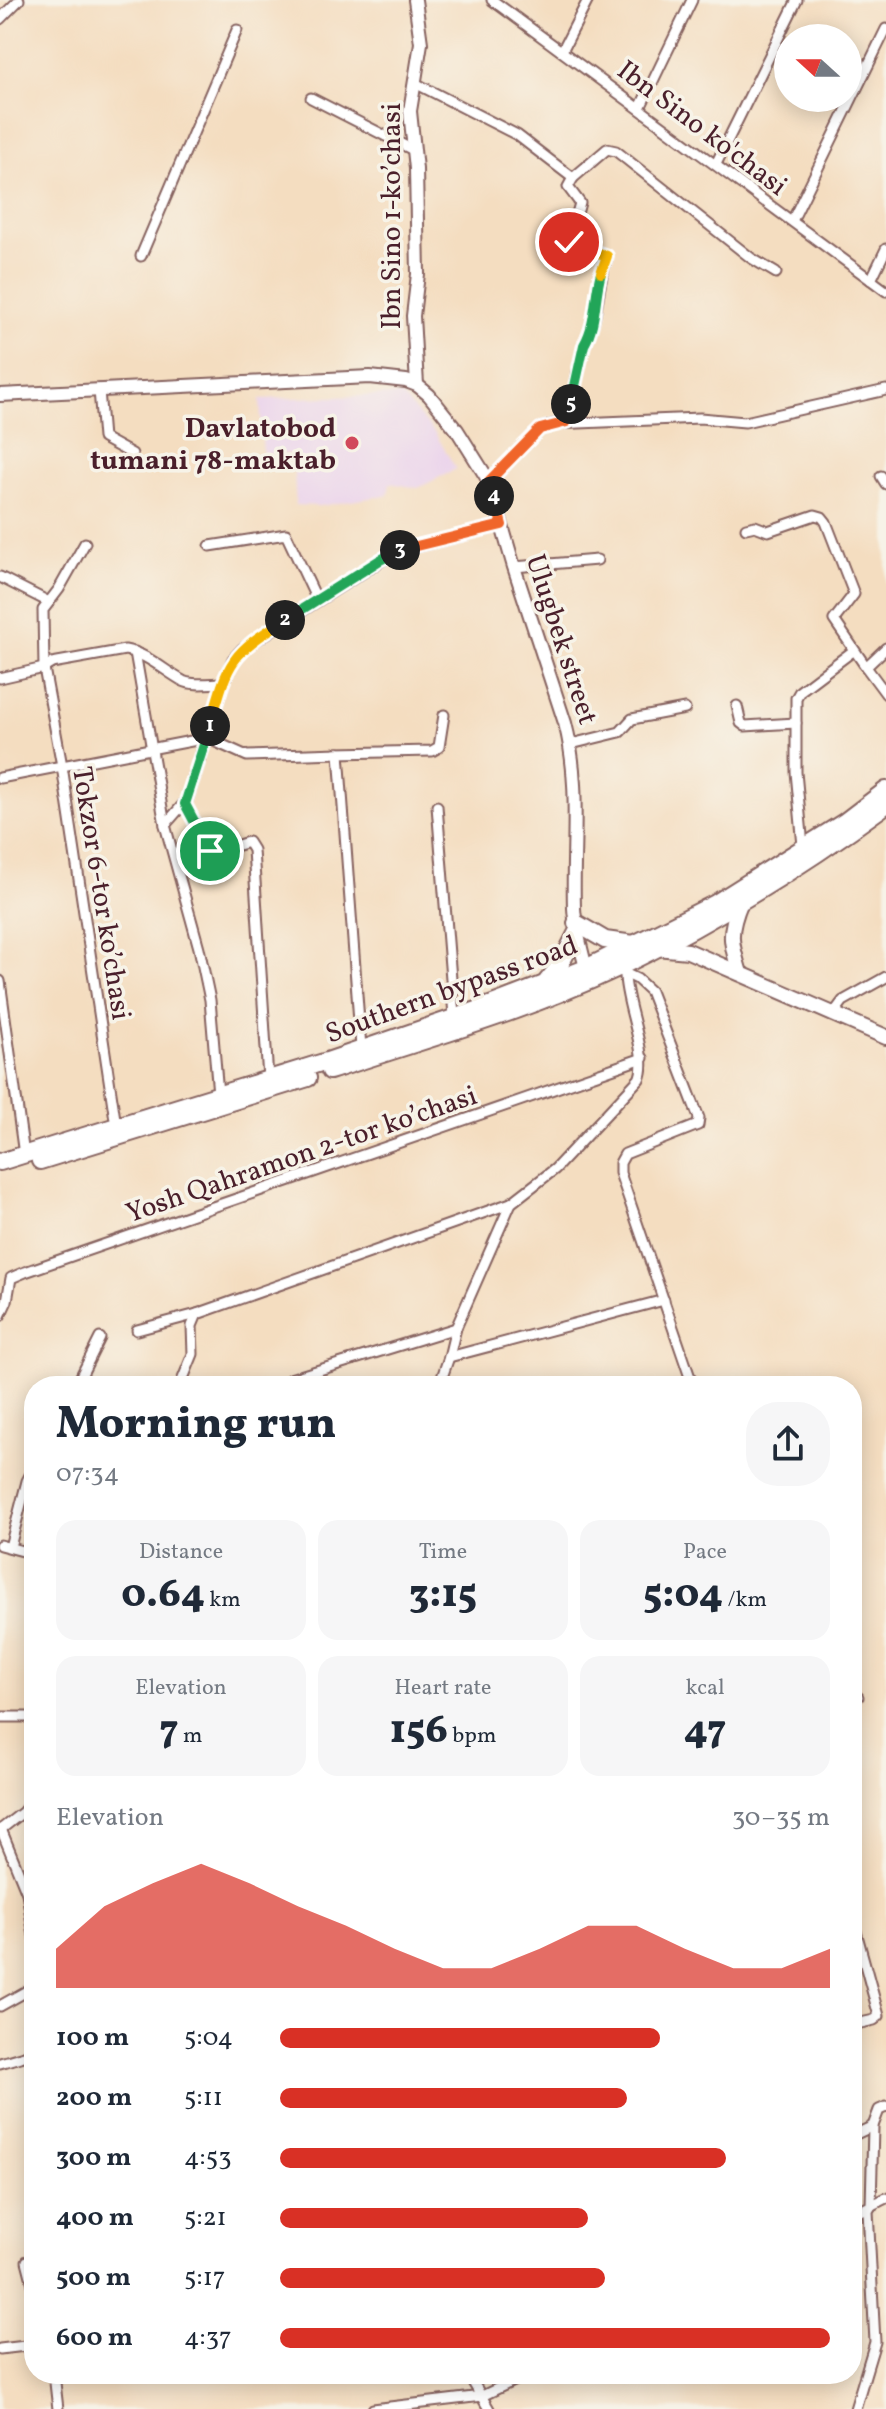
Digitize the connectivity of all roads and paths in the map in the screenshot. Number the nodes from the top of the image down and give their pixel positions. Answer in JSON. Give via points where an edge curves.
{"nodes":[{"id":1,"x":19,"y":0,"type":"edge"},
{"id":2,"x":415,"y":0,"type":"edge"},
{"id":3,"x":492,"y":0,"type":"edge"},
{"id":4,"x":588,"y":0,"type":"edge"},
{"id":5,"x":692,"y":0,"type":"edge"},
{"id":6,"x":797,"y":0,"type":"edge"},
{"id":7,"x":0,"y":19,"type":"edge"},
{"id":8,"x":886,"y":29,"type":"edge"},
{"id":9,"x":237,"y":30,"type":"dead end"},
{"id":10,"x":562,"y":51,"type":"junction"},
{"id":11,"x":415,"y":83,"type":"junction"},
{"id":12,"x":311,"y":98,"type":"dead end"},
{"id":13,"x":640,"y":108,"type":"junction"},
{"id":14,"x":415,"y":151,"type":"junction"},
{"id":15,"x":716,"y":164,"type":"junction"},
{"id":16,"x":573,"y":178,"type":"junction"},
{"id":17,"x":792,"y":221,"type":"junction"},
{"id":18,"x":886,"y":249,"type":"edge"},
{"id":19,"x":141,"y":256,"type":"dead end"},
{"id":20,"x":776,"y":273,"type":"dead end"},
{"id":21,"x":871,"y":280,"type":"junction"},
{"id":22,"x":886,"y":291,"type":"edge"},
{"id":23,"x":417,"y":385,"type":"junction"},
{"id":24,"x":99,"y":390,"type":"junction"},
{"id":25,"x":886,"y":390,"type":"edge"},
{"id":26,"x":0,"y":395,"type":"edge"},
{"id":27,"x":567,"y":422,"type":"junction"},
{"id":28,"x":132,"y":454,"type":"dead end"},
{"id":29,"x":489,"y":481,"type":"junction"},
{"id":30,"x":502,"y":525,"type":"junction"},
{"id":31,"x":746,"y":528,"type":"dead end"},
{"id":32,"x":85,"y":543,"type":"dead end"},
{"id":33,"x":210,"y":546,"type":"dead end"},
{"id":34,"x":597,"y":560,"type":"dead end"},
{"id":35,"x":514,"y":567,"type":"junction"},
{"id":36,"x":0,"y":577,"type":"edge"},
{"id":37,"x":317,"y":600,"type":"junction"},
{"id":38,"x":49,"y":602,"type":"junction"},
{"id":39,"x":886,"y":648,"type":"edge"},
{"id":40,"x":853,"y":651,"type":"junction"},
{"id":41,"x":135,"y":652,"type":"junction"},
{"id":42,"x":866,"y":667,"type":"junction"},
{"id":43,"x":44,"y":668,"type":"junction"},
{"id":44,"x":0,"y":678,"type":"edge"},
{"id":45,"x":223,"y":683,"type":"junction"},
{"id":46,"x":886,"y":694,"type":"edge"},
{"id":47,"x":737,"y":706,"type":"dead end"},
{"id":48,"x":685,"y":709,"type":"dead end"},
{"id":49,"x":444,"y":715,"type":"dead end"},
{"id":50,"x":796,"y":723,"type":"junction"},
{"id":51,"x":207,"y":738,"type":"junction"},
{"id":52,"x":571,"y":744,"type":"junction"},
{"id":53,"x":154,"y":750,"type":"junction"},
{"id":54,"x":339,"y":753,"type":"junction"},
{"id":55,"x":62,"y":766,"type":"junction"},
{"id":56,"x":0,"y":778,"type":"edge"},
{"id":57,"x":886,"y":790,"type":"edge"},
{"id":58,"x":185,"y":804,"type":"junction"},
{"id":59,"x":886,"y":805,"type":"edge"},
{"id":60,"x":437,"y":806,"type":"dead end"},
{"id":61,"x":165,"y":825,"type":"junction"},
{"id":62,"x":803,"y":846,"type":"junction"},
{"id":63,"x":741,"y":901,"type":"junction"},
{"id":64,"x":577,"y":928,"type":"junction"},
{"id":65,"x":635,"y":944,"type":"junction"},
{"id":66,"x":656,"y":948,"type":"junction"},
{"id":67,"x":586,"y":968,"type":"junction"},
{"id":68,"x":620,"y":972,"type":"junction"},
{"id":69,"x":740,"y":973,"type":"junction"},
{"id":70,"x":886,"y":977,"type":"edge"},
{"id":71,"x":0,"y":981,"type":"edge"},
{"id":72,"x":543,"y":985,"type":"junction"},
{"id":73,"x":834,"y":1013,"type":"junction"},
{"id":74,"x":454,"y":1016,"type":"junction"},
{"id":75,"x":886,"y":1037,"type":"edge"},
{"id":76,"x":361,"y":1048,"type":"junction"},
{"id":77,"x":643,"y":1058,"type":"junction"},
{"id":78,"x":268,"y":1079,"type":"junction"},
{"id":79,"x":218,"y":1094,"type":"junction"},
{"id":80,"x":116,"y":1126,"type":"junction"},
{"id":81,"x":24,"y":1155,"type":"junction"},
{"id":82,"x":0,"y":1162,"type":"edge"},
{"id":83,"x":0,"y":1172,"type":"edge"},
{"id":84,"x":511,"y":1203,"type":"junction"},
{"id":85,"x":0,"y":1278,"type":"edge"},
{"id":86,"x":11,"y":1278,"type":"junction"},
{"id":87,"x":664,"y":1300,"type":"junction"},
{"id":88,"x":197,"y":1314,"type":"junction"},
{"id":89,"x":0,"y":1316,"type":"edge"},
{"id":90,"x":456,"y":1328,"type":"junction"},
{"id":91,"x":137,"y":1330,"type":"dead end"},
{"id":92,"x":100,"y":1338,"type":"dead end"},
{"id":93,"x":449,"y":1357,"type":"junction"},
{"id":94,"x":81,"y":1376,"type":"edge"},
{"id":95,"x":184,"y":1376,"type":"edge"},
{"id":96,"x":300,"y":1376,"type":"edge"},
{"id":97,"x":442,"y":1376,"type":"edge"},
{"id":98,"x":690,"y":1376,"type":"edge"},
{"id":99,"x":24,"y":1490,"type":"edge"},
{"id":100,"x":5,"y":1546,"type":"edge"},
{"id":101,"x":0,"y":1717,"type":"edge"},
{"id":102,"x":24,"y":1717,"type":"edge"},
{"id":103,"x":24,"y":1811,"type":"edge"},
{"id":104,"x":0,"y":1829,"type":"edge"},
{"id":105,"x":24,"y":1886,"type":"edge"},
{"id":106,"x":862,"y":1954,"type":"edge"},
{"id":107,"x":24,"y":1993,"type":"edge"},
{"id":108,"x":0,"y":2006,"type":"edge"},
{"id":109,"x":862,"y":2023,"type":"edge"},
{"id":110,"x":24,"y":2055,"type":"edge"},
{"id":111,"x":0,"y":2061,"type":"edge"},
{"id":112,"x":886,"y":2107,"type":"edge"},
{"id":113,"x":873,"y":2126,"type":"junction"},
{"id":114,"x":862,"y":2131,"type":"edge"},
{"id":115,"x":886,"y":2198,"type":"edge"},
{"id":116,"x":871,"y":2206,"type":"junction"},
{"id":117,"x":862,"y":2210,"type":"edge"},
{"id":118,"x":24,"y":2346,"type":"edge"},
{"id":119,"x":0,"y":2349,"type":"edge"},
{"id":120,"x":55,"y":2384,"type":"edge"},
{"id":121,"x":474,"y":2384,"type":"edge"},
{"id":122,"x":507,"y":2384,"type":"edge"},
{"id":123,"x":482,"y":2396,"type":"junction"},
{"id":124,"x":58,"y":2409,"type":"edge"},
{"id":125,"x":373,"y":2409,"type":"edge"},
{"id":126,"x":489,"y":2409,"type":"edge"},
{"id":127,"x":855,"y":2409,"type":"edge"}],
"edges":[{"from":1,"to":7,"type":"street"},
{"from":2,"to":11,"type":"street","name":"Ibn Sino 1-koʼchasi","via":[[421,43]]},
{"from":3,"to":10,"type":"street","name":"Ibn Sino ko'chasi"},
{"from":4,"to":10,"type":"street"},
{"from":5,"to":13,"type":"street"},
{"from":6,"to":15,"type":"street"},
{"from":8,"to":17,"type":"street"},
{"from":9,"to":19,"type":"street"},
{"from":10,"to":13,"type":"street","name":"Ibn Sino ko'chasi"},
{"from":11,"to":14,"type":"street","name":"Ibn Sino 1-koʼchasi","via":[[410,111]]},
{"from":11,"to":16,"type":"street","via":[[517,135]]},
{"from":12,"to":14,"type":"street"},
{"from":13,"to":15,"type":"street","name":"Ibn Sino ko'chasi"},
{"from":14,"to":23,"type":"street","name":"Ibn Sino 1-koʼchasi"},
{"from":15,"to":17,"type":"street","name":"Ibn Sino ko'chasi"},
{"from":16,"to":20,"type":"street","via":[[607,149],[616,151]]},
{"from":16,"to":27,"type":"street","via":[[568,187],[580,203],[569,241],[607,257]]},
{"from":17,"to":21,"type":"street","name":"Ibn Sino ko'chasi"},
{"from":18,"to":21,"type":"street"},
{"from":21,"to":22,"type":"street","name":"Ibn Sino ko'chasi"},
{"from":23,"to":24,"type":"street","via":[[370,377]]},
{"from":23,"to":29,"type":"street","name":"Ulugbek street","via":[[457,430]]},
{"from":24,"to":26,"type":"street"},
{"from":24,"to":28,"type":"street","via":[[103,438]]},
{"from":25,"to":27,"type":"street","via":[[745,422]]},
{"from":27,"to":29,"type":"street","via":[[540,429]]},
{"from":29,"to":30,"type":"street","name":"Ulugbek street"},
{"from":30,"to":35,"type":"street","name":"Ulugbek street"},
{"from":30,"to":37,"type":"street","via":[[395,552]]},
{"from":31,"to":40,"type":"street","via":[[768,531],[822,517],[853,588],[851,600],[834,620]]},
{"from":32,"to":38,"type":"street"},
{"from":33,"to":37,"type":"street","via":[[286,534]]},
{"from":34,"to":35,"type":"street"},
{"from":35,"to":52,"type":"street","name":"Ulugbek street"},
{"from":36,"to":38,"type":"street"},
{"from":37,"to":45,"type":"street","via":[[242,649]]},
{"from":38,"to":43,"type":"street","name":"Tokzor 6-tor koʼchasi","via":[[42,617]]},
{"from":39,"to":42,"type":"street"},
{"from":40,"to":42,"type":"street"},
{"from":40,"to":50,"type":"street","via":[[797,694]]},
{"from":41,"to":43,"type":"street","via":[[117,651]]},
{"from":41,"to":45,"type":"street","via":[[186,683]]},
{"from":41,"to":53,"type":"street"},
{"from":42,"to":46,"type":"street"},
{"from":43,"to":44,"type":"street"},
{"from":43,"to":55,"type":"street","name":"Tokzor 6-tor koʼchasi"},
{"from":45,"to":51,"type":"street"},
{"from":47,"to":50,"type":"street","via":[[745,726]]},
{"from":48,"to":52,"type":"street","via":[[628,720],[620,732]]},
{"from":49,"to":54,"type":"street","via":[[436,750]]},
{"from":50,"to":62,"type":"street"},
{"from":51,"to":53,"type":"street"},
{"from":51,"to":54,"type":"street","via":[[247,756]]},
{"from":51,"to":58,"type":"street"},
{"from":52,"to":64,"type":"street","name":"Ulugbek street"},
{"from":53,"to":55,"type":"street"},
{"from":53,"to":61,"type":"street"},
{"from":54,"to":76,"type":"street"},
{"from":55,"to":56,"type":"street"},
{"from":55,"to":80,"type":"street","name":"Tokzor 6-tor koʼchasi"},
{"from":57,"to":62,"type":"highway","name":"Southern bypass road"},
{"from":58,"to":61,"type":"street"},
{"from":58,"to":78,"type":"street","via":[[212,853],[248,842],[253,850]]},
{"from":59,"to":63,"type":"highway","name":"Southern bypass road"},
{"from":60,"to":74,"type":"street"},
{"from":61,"to":79,"type":"street","via":[[210,1000]]},
{"from":62,"to":65,"type":"highway","name":"Southern bypass road","via":[[714,904]]},
{"from":63,"to":66,"type":"highway","name":"Southern bypass road"},
{"from":63,"to":69,"type":"main road","via":[[730,942]]},
{"from":64,"to":65,"type":"highway","via":[[605,940]]},
{"from":64,"to":67,"type":"street","name":"Ulugbek street"},
{"from":64,"to":72,"type":"highway","via":[[560,965]]},
{"from":65,"to":67,"type":"highway","name":"Southern bypass road"},
{"from":66,"to":68,"type":"highway","name":"Southern bypass road"},
{"from":66,"to":69,"type":"main road","via":[[688,951]]},
{"from":67,"to":72,"type":"highway","name":"Southern bypass road"},
{"from":68,"to":77,"type":"street"},
{"from":68,"to":83,"type":"highway","name":"Southern bypass road","via":[[172,1122]]},
{"from":68,"to":87,"type":"street","via":[[650,991],[699,1118],[698,1125],[625,1154],[620,1163]]},
{"from":69,"to":73,"type":"main road"},
{"from":70,"to":73,"type":"street","via":[[843,1001]]},
{"from":71,"to":81,"type":"street"},
{"from":72,"to":74,"type":"highway","name":"Southern bypass road"},
{"from":73,"to":75,"type":"main road"},
{"from":74,"to":76,"type":"highway","name":"Southern bypass road"},
{"from":76,"to":78,"type":"highway","name":"Southern bypass road"},
{"from":77,"to":84,"type":"street","via":[[639,1079],[555,1169]]},
{"from":77,"to":86,"type":"street","name":"Yosh Qahramon 2-tor koʼchasi"},
{"from":78,"to":79,"type":"highway","name":"Southern bypass road"},
{"from":79,"to":80,"type":"highway","name":"Southern bypass road"},
{"from":80,"to":81,"type":"highway","name":"Southern bypass road"},
{"from":81,"to":82,"type":"highway","name":"Southern bypass road"},
{"from":84,"to":88,"type":"street"},
{"from":84,"to":90,"type":"street"},
{"from":85,"to":86,"type":"street","name":"Yosh Qahramon 2-tor koʼchasi"},
{"from":86,"to":89,"type":"street"},
{"from":87,"to":93,"type":"street"},
{"from":87,"to":98,"type":"street"},
{"from":88,"to":91,"type":"street"},
{"from":88,"to":95,"type":"street","via":[[193,1354]]},
{"from":90,"to":93,"type":"street"},
{"from":90,"to":96,"type":"street"},
{"from":92,"to":94,"type":"street"},
{"from":93,"to":97,"type":"street"},
{"from":99,"to":100,"type":"street"},
{"from":101,"to":102,"type":"street"},
{"from":103,"to":104,"type":"street"},
{"from":104,"to":105,"type":"street"},
{"from":106,"to":109,"type":"street","via":[[879,2016]]},
{"from":107,"to":108,"type":"street"},
{"from":110,"to":111,"type":"street"},
{"from":112,"to":113,"type":"street","via":[[879,2110]]},
{"from":113,"to":114,"type":"street"},
{"from":113,"to":116,"type":"street"},
{"from":115,"to":116,"type":"street"},
{"from":116,"to":117,"type":"street"},
{"from":116,"to":127,"type":"street","via":[[875,2342]]},
{"from":118,"to":119,"type":"street"},
{"from":120,"to":124,"type":"street"},
{"from":121,"to":123,"type":"street"},
{"from":122,"to":123,"type":"street"},
{"from":123,"to":125,"type":"street"},
{"from":123,"to":126,"type":"street"}]}
